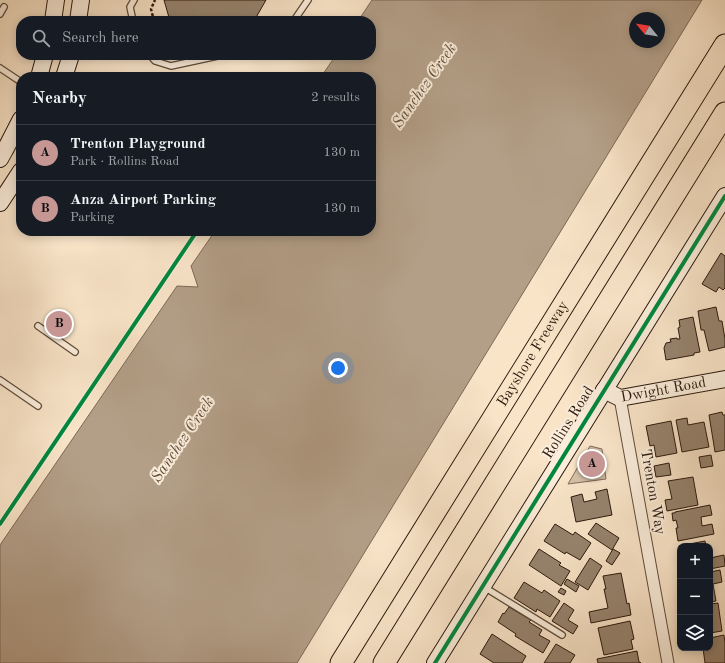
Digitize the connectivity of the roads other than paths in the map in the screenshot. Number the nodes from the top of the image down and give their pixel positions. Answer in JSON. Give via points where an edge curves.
{"nodes":[{"id":1,"x":56,"y":0,"type":"edge"},
{"id":2,"x":81,"y":0,"type":"edge"},
{"id":3,"x":134,"y":0,"type":"edge"},
{"id":4,"x":308,"y":0,"type":"edge"},
{"id":5,"x":4,"y":7,"type":"dead end"},
{"id":6,"x":0,"y":14,"type":"edge"},
{"id":7,"x":54,"y":16,"type":"edge"},
{"id":8,"x":79,"y":16,"type":"edge"},
{"id":9,"x":133,"y":16,"type":"edge"},
{"id":10,"x":297,"y":16,"type":"edge"},
{"id":11,"x":725,"y":45,"type":"edge"},
{"id":12,"x":44,"y":60,"type":"edge"},
{"id":13,"x":69,"y":60,"type":"edge"},
{"id":14,"x":154,"y":60,"type":"edge"},
{"id":15,"x":198,"y":60,"type":"edge"},
{"id":16,"x":2,"y":69,"type":"edge"},
{"id":17,"x":41,"y":72,"type":"edge"},
{"id":18,"x":66,"y":72,"type":"edge"},
{"id":19,"x":0,"y":76,"type":"edge"},
{"id":20,"x":16,"y":79,"type":"edge"},
{"id":21,"x":725,"y":113,"type":"edge"},
{"id":22,"x":16,"y":128,"type":"edge"},
{"id":23,"x":2,"y":152,"type":"edge"},
{"id":24,"x":16,"y":179,"type":"edge"},
{"id":25,"x":725,"y":196,"type":"edge"},
{"id":26,"x":0,"y":203,"type":"edge"},
{"id":27,"x":38,"y":326,"type":"dead end"},
{"id":28,"x":75,"y":352,"type":"dead end"},
{"id":29,"x":725,"y":379,"type":"edge"},
{"id":30,"x":0,"y":380,"type":"edge"},
{"id":31,"x":604,"y":390,"type":"junction"},
{"id":32,"x":620,"y":398,"type":"junction"},
{"id":33,"x":38,"y":406,"type":"dead end"},
{"id":34,"x":482,"y":586,"type":"junction"},
{"id":35,"x":562,"y":635,"type":"dead end"},
{"id":36,"x":341,"y":663,"type":"edge"},
{"id":37,"x":384,"y":663,"type":"edge"},
{"id":38,"x":435,"y":663,"type":"edge"},
{"id":39,"x":668,"y":663,"type":"edge"}],
"edges":[{"from":1,"to":7,"type":"street"},
{"from":2,"to":8,"type":"street"},
{"from":3,"to":9,"type":"lane","via":[[130,7]]},
{"from":4,"to":10,"type":"lane"},
{"from":5,"to":6,"type":"lane"},
{"from":11,"to":36,"type":"highway","name":"Bayshore Freeway"},
{"from":12,"to":17,"type":"street"},
{"from":13,"to":18,"type":"street"},
{"from":14,"to":15,"type":"lane","via":[[170,66]]},
{"from":16,"to":19,"type":"lane"},
{"from":16,"to":20,"type":"lane"},
{"from":21,"to":37,"type":"highway"},
{"from":22,"to":23,"type":"street"},
{"from":24,"to":26,"type":"street"},
{"from":25,"to":31,"type":"street","name":"Rollins Road"},
{"from":27,"to":28,"type":"lane"},
{"from":29,"to":32,"type":"street","name":"Dwight Road"},
{"from":30,"to":33,"type":"lane"},
{"from":31,"to":32,"type":"street","name":"Dwight Road"},
{"from":31,"to":34,"type":"street","name":"Rollins Road"},
{"from":32,"to":39,"type":"street","name":"Trenton Way"},
{"from":34,"to":35,"type":"lane"},
{"from":34,"to":38,"type":"street","name":"Rollins Road"}]}
